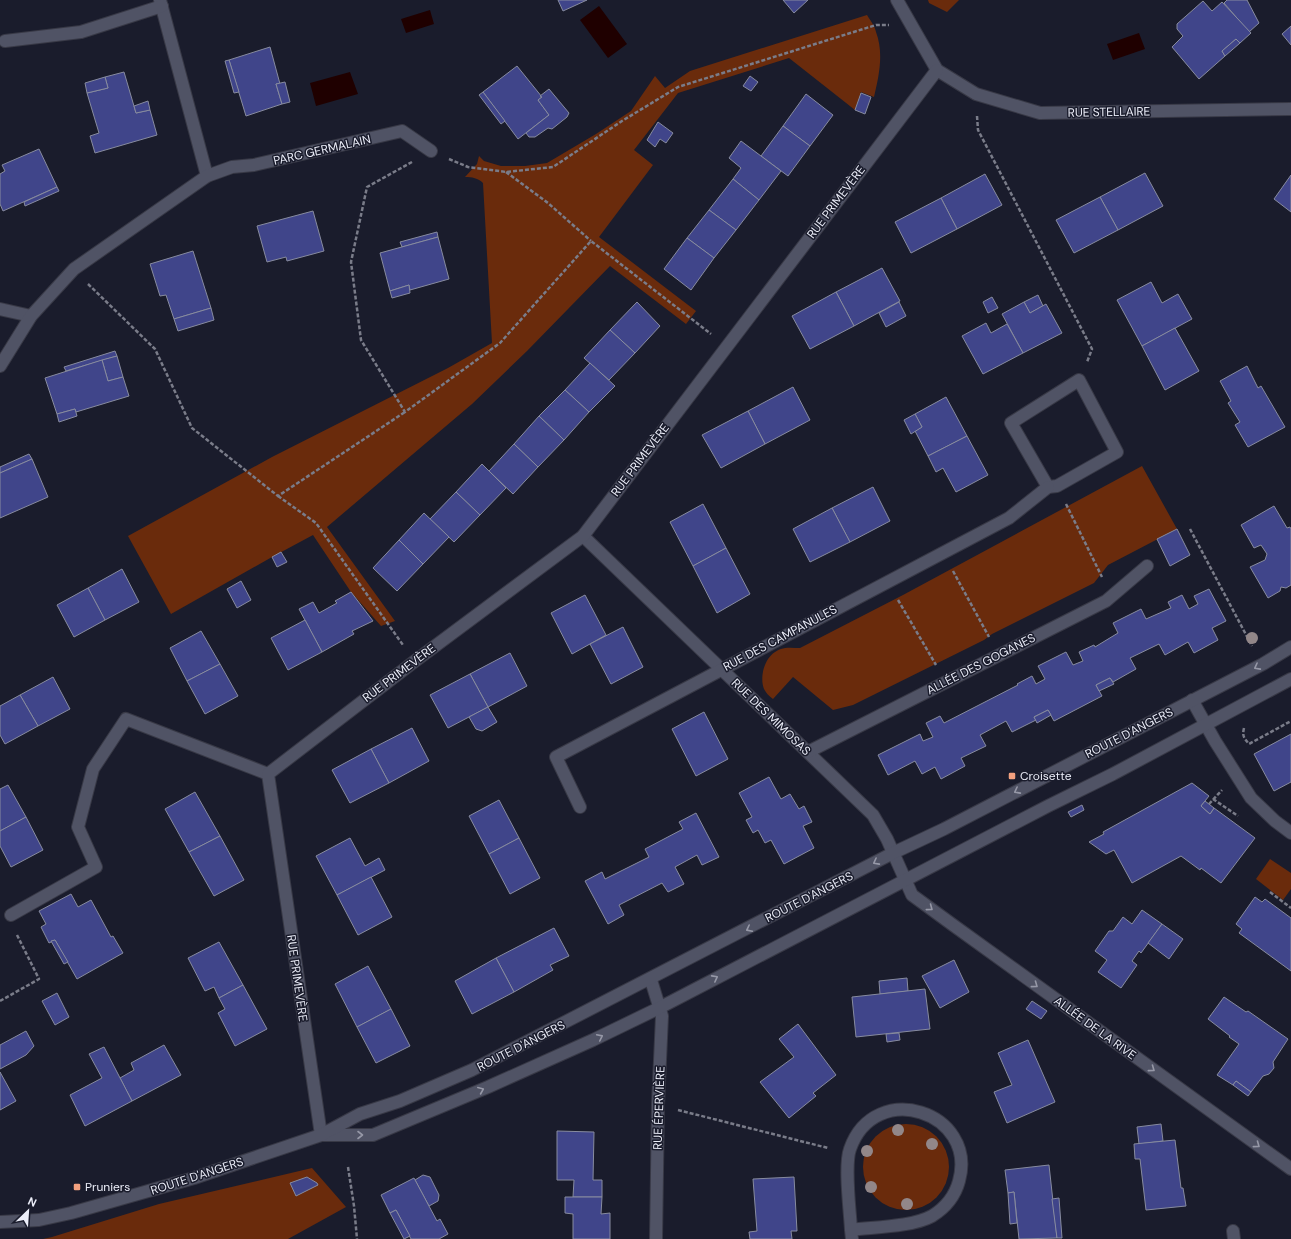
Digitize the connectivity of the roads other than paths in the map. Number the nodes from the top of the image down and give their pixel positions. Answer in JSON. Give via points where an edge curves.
{"nodes":[{"id":1,"x":897,"y":0,"type":"edge"},
{"id":2,"x":161,"y":3,"type":"edge"},
{"id":3,"x":5,"y":42,"type":"dead end"},
{"id":4,"x":937,"y":70,"type":"junction"},
{"id":5,"x":1291,"y":109,"type":"edge"},
{"id":6,"x":431,"y":151,"type":"road end"},
{"id":7,"x":207,"y":176,"type":"junction"},
{"id":8,"x":0,"y":309,"type":"edge"},
{"id":9,"x":31,"y":316,"type":"junction"},
{"id":10,"x":0,"y":366,"type":"edge"},
{"id":11,"x":1053,"y":487,"type":"junction"},
{"id":12,"x":582,"y":536,"type":"junction"},
{"id":13,"x":1147,"y":566,"type":"dead end"},
{"id":14,"x":1291,"y":647,"type":"edge"},
{"id":15,"x":721,"y":669,"type":"junction"},
{"id":16,"x":1291,"y":680,"type":"edge"},
{"id":17,"x":1192,"y":700,"type":"junction"},
{"id":18,"x":1205,"y":725,"type":"junction"},
{"id":19,"x":808,"y":752,"type":"junction"},
{"id":20,"x":268,"y":774,"type":"junction"},
{"id":21,"x":580,"y":807,"type":"dead end"},
{"id":22,"x":1291,"y":833,"type":"edge"},
{"id":23,"x":893,"y":853,"type":"junction"},
{"id":24,"x":905,"y":880,"type":"junction"},
{"id":25,"x":11,"y":915,"type":"road end"},
{"id":26,"x":650,"y":980,"type":"junction"},
{"id":27,"x":659,"y":1008,"type":"junction"},
{"id":28,"x":321,"y":1135,"type":"junction"},
{"id":29,"x":1291,"y":1169,"type":"edge"},
{"id":30,"x":0,"y":1222,"type":"edge"},
{"id":31,"x":852,"y":1235,"type":"edge"},
{"id":32,"x":656,"y":1239,"type":"edge"}],
"edges":[{"from":1,"to":4,"type":"street"},
{"from":2,"to":3,"type":"street","via":[[81,32]]},
{"from":2,"to":7,"type":"street"},
{"from":4,"to":5,"type":"street","name":"RUE STELLAIRE","via":[[976,94],[1040,113]]},
{"from":4,"to":12,"type":"street","name":"RUE PRIMEVÈRE"},
{"from":6,"to":7,"type":"street","name":"PARC GERMALAIN","via":[[402,131],[254,165],[232,167]]},
{"from":7,"to":9,"type":"street","name":"PARC GERMALAIN","via":[[74,269]]},
{"from":8,"to":9,"type":"street"},
{"from":9,"to":10,"type":"street","name":"PARC GERMALAIN"},
{"from":11,"to":11,"type":"street","name":"RUE DES CAMPANULES","via":[[1011,423],[1079,380],[1117,452]]},
{"from":11,"to":15,"type":"street","name":"RUE DES CAMPANULES","via":[[1009,518]]},
{"from":12,"to":15,"type":"street","name":"RUE DES MIMOSAS"},
{"from":12,"to":20,"type":"street","name":"RUE PRIMEVÈRE"},
{"from":13,"to":19,"type":"street","name":"ALLÉE DES GOGANES","via":[[1106,601]]},
{"from":14,"to":17,"type":"street","name":"ROUTE D'ANGERS","one_way":true},
{"from":15,"to":19,"type":"street","name":"RUE DES MIMOSAS"},
{"from":15,"to":21,"type":"street","name":"RUE DES CAMPANULES","via":[[556,758]]},
{"from":16,"to":18,"type":"street","name":"ROUTE D'ANGERS"},
{"from":17,"to":18,"type":"street"},
{"from":17,"to":23,"type":"street","name":"ROUTE D'ANGERS","one_way":true},
{"from":18,"to":22,"type":"street","via":[[1250,798]]},
{"from":18,"to":24,"type":"street","name":"ROUTE D'ANGERS"},
{"from":19,"to":23,"type":"street","name":"RUE DES MIMOSAS","via":[[873,815]]},
{"from":20,"to":25,"type":"street","via":[[126,719],[93,769],[78,827],[96,867]]},
{"from":20,"to":28,"type":"street","name":"RUE PRIMEVÈRE"},
{"from":23,"to":24,"type":"street","name":"RUE DES MIMOSAS"},
{"from":23,"to":26,"type":"street","name":"ROUTE D'ANGERS","one_way":true},
{"from":27,"to":24,"type":"street","name":"ROUTE D'ANGERS","one_way":true},
{"from":24,"to":29,"type":"street","name":"ALLÉE DE LA RIVE","one_way":true,"via":[[912,895],[952,925]]},
{"from":26,"to":27,"type":"street","name":"RUE ÉPERVIÈRE"},
{"from":26,"to":28,"type":"street","name":"ROUTE D'ANGERS","via":[[472,1070],[400,1101],[360,1114]]},
{"from":28,"to":27,"type":"street","name":"ROUTE D'ANGERS","one_way":true,"via":[[373,1135],[495,1084]]},
{"from":27,"to":32,"type":"street","name":"RUE ÉPERVIÈRE","via":[[662,1016]]},
{"from":28,"to":30,"type":"street","name":"ROUTE D'ANGERS","via":[[194,1178],[71,1213],[39,1220]]},
{"from":31,"to":31,"type":"street","via":[[847,1163],[849,1150],[862,1127],[886,1112],[900,1110],[915,1110],[944,1125],[958,1148],[961,1162],[957,1188],[942,1209],[920,1221]]}]}
